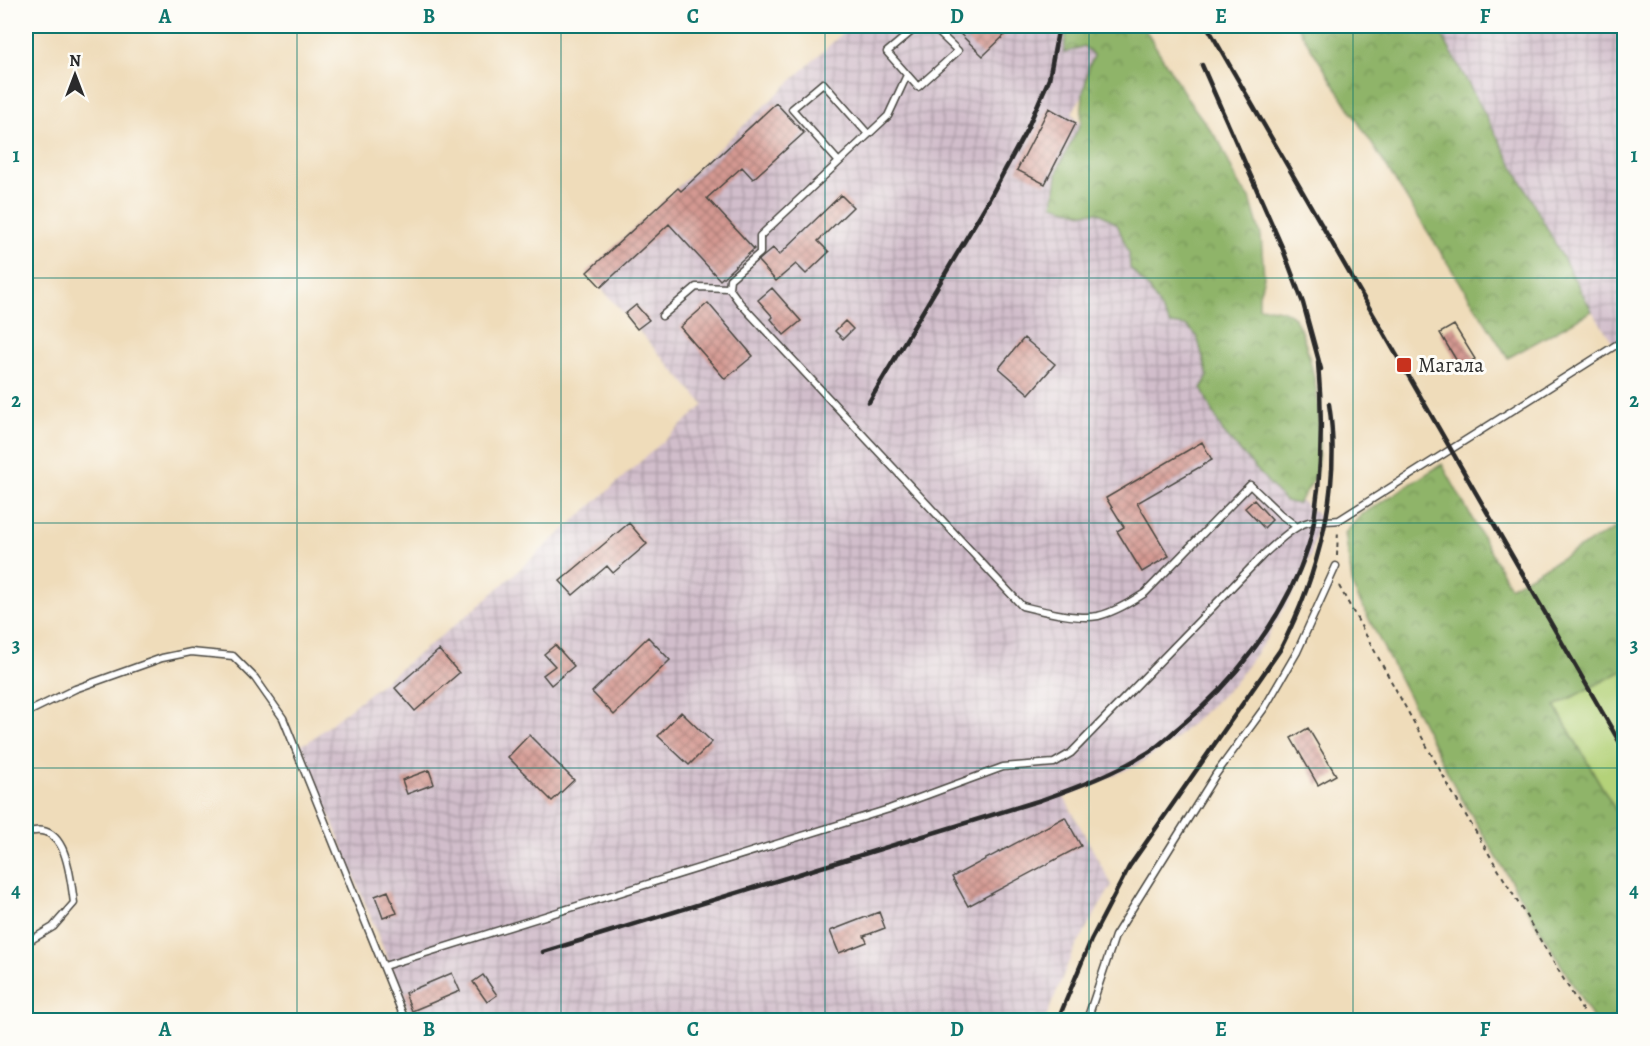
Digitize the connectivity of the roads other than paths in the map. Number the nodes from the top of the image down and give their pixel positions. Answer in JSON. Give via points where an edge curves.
{"nodes":[{"id":1,"x":918,"y":26,"type":"edge"},
{"id":2,"x":932,"y":26,"type":"edge"},
{"id":3,"x":907,"y":75,"type":"junction"},
{"id":4,"x":868,"y":134,"type":"junction"},
{"id":5,"x":839,"y":162,"type":"junction"},
{"id":6,"x":729,"y":288,"type":"junction"},
{"id":7,"x":662,"y":316,"type":"dead end"},
{"id":8,"x":1624,"y":340,"type":"edge"},
{"id":9,"x":1297,"y":527,"type":"junction"},
{"id":10,"x":1336,"y":566,"type":"road end"},
{"id":11,"x":26,"y":713,"type":"edge"},
{"id":12,"x":26,"y":834,"type":"edge"},
{"id":13,"x":26,"y":943,"type":"edge"},
{"id":14,"x":384,"y":966,"type":"junction"},
{"id":15,"x":405,"y":1020,"type":"edge"},
{"id":16,"x":1087,"y":1020,"type":"edge"}],
"edges":[{"from":1,"to":3,"type":"lane","via":[[887,52]]},
{"from":2,"to":3,"type":"lane","via":[[958,51],[918,87]]},
{"from":3,"to":4,"type":"lane","via":[[888,116]]},
{"from":4,"to":5,"type":"lane"},
{"from":4,"to":5,"type":"lane","via":[[823,83],[792,109]]},
{"from":5,"to":6,"type":"lane","via":[[760,236],[760,253],[730,279]]},
{"from":6,"to":7,"type":"lane","via":[[696,287]]},
{"from":6,"to":9,"type":"lane","via":[[1022,606],[1057,614],[1097,616],[1127,604],[1145,593],[1250,485]]},
{"from":8,"to":9,"type":"lane","via":[[1339,520],[1314,521]]},
{"from":9,"to":14,"type":"lane","via":[[1264,554],[1071,753],[1054,764],[1004,767],[889,809]]},
{"from":10,"to":16,"type":"lane","via":[[1298,652],[1115,936]]},
{"from":11,"to":14,"type":"lane","via":[[75,689],[162,658],[191,652],[233,656],[255,678],[283,718]]},
{"from":12,"to":13,"type":"lane","via":[[47,832],[59,841],[74,903],[53,927]]},
{"from":14,"to":15,"type":"lane"}]}
